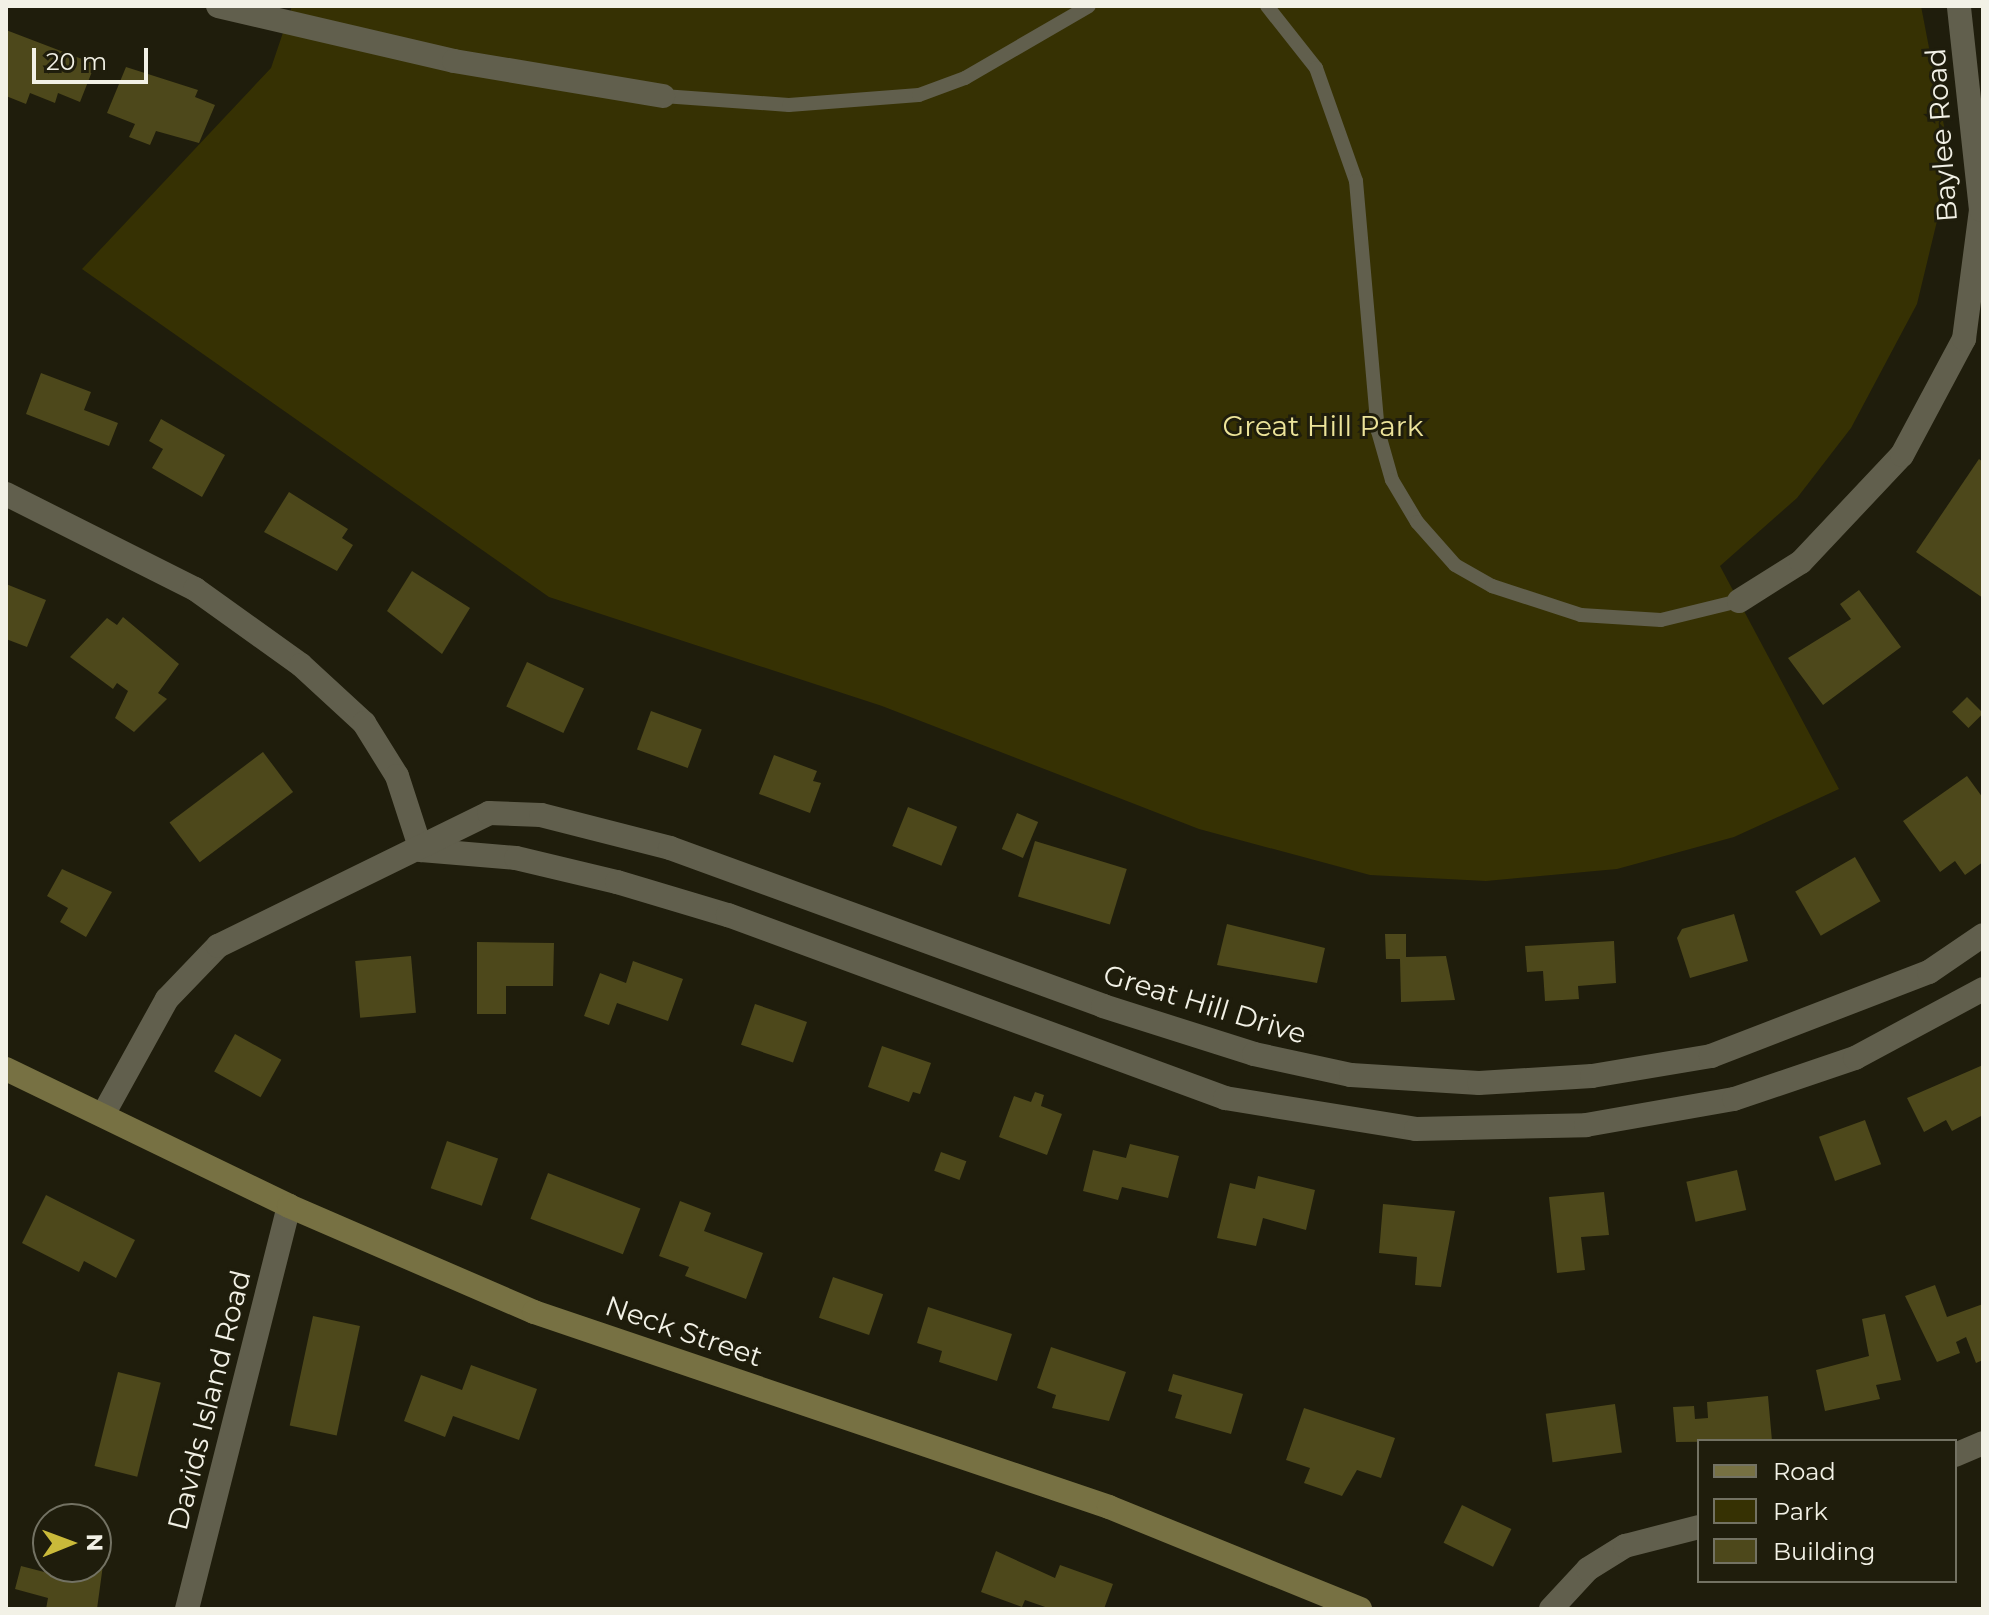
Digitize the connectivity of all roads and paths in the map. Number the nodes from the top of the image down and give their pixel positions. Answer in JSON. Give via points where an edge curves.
{"nodes":[{"id":1,"x":218,"y":6,"type":"edge"},
{"id":2,"x":1089,"y":6,"type":"edge"},
{"id":3,"x":1267,"y":6,"type":"edge"},
{"id":4,"x":1959,"y":6,"type":"edge"},
{"id":5,"x":1065,"y":12,"type":"edge"},
{"id":6,"x":663,"y":96,"type":"joint"},
{"id":7,"x":6,"y":494,"type":"edge"},
{"id":8,"x":1739,"y":601,"type":"joint"},
{"id":9,"x":421,"y":850,"type":"junction"},
{"id":10,"x":1983,"y":935,"type":"edge"},
{"id":11,"x":1983,"y":989,"type":"edge"},
{"id":12,"x":6,"y":1069,"type":"edge"},
{"id":13,"x":104,"y":1113,"type":"junction"},
{"id":14,"x":289,"y":1206,"type":"junction"},
{"id":15,"x":1983,"y":1443,"type":"edge"},
{"id":16,"x":1957,"y":1454,"type":"edge"},
{"id":17,"x":1697,"y":1528,"type":"edge"},
{"id":18,"x":187,"y":1609,"type":"edge"},
{"id":19,"x":1360,"y":1609,"type":"edge"},
{"id":20,"x":1551,"y":1609,"type":"edge"}],
"edges":[{"from":1,"to":6,"type":"street","via":[[454,61]]},
{"from":2,"to":5,"type":"lane"},
{"from":3,"to":8,"type":"lane","via":[[1316,68],[1356,181],[1378,431],[1392,480],[1417,522],[1455,565],[1492,586],[1581,615],[1661,620]]},
{"from":4,"to":8,"type":"street","name":"Baylee Road","via":[[1981,210],[1964,339],[1935,400],[1883,477],[1801,562]]},
{"from":5,"to":6,"type":"lane","via":[[965,78],[919,95],[789,105]]},
{"from":7,"to":9,"type":"street","via":[[195,589],[301,665],[364,723],[397,776]]},
{"from":9,"to":10,"type":"street","name":"Great Hill Drive","via":[[489,813],[541,815],[698,857],[1254,1054],[1351,1075],[1479,1083],[1592,1076],[1711,1056],[1929,972]]},
{"from":9,"to":11,"type":"street","name":"Great Hill Drive","via":[[516,858],[617,882],[727,914],[1225,1098],[1416,1129],[1586,1125],[1734,1099],[1855,1058]]},
{"from":9,"to":13,"type":"street","name":"Great Hill Drive","via":[[254,924],[187,971]]},
{"from":12,"to":13,"type":"street","name":"Neck Street"},
{"from":13,"to":14,"type":"street","name":"Neck Street"},
{"from":14,"to":18,"type":"street","name":"Davids Island Road"},
{"from":14,"to":19,"type":"street","name":"Neck Street","via":[[534,1312],[1109,1507]]},
{"from":15,"to":16,"type":"street"},
{"from":17,"to":20,"type":"street","via":[[1625,1546],[1588,1569]]}]}
